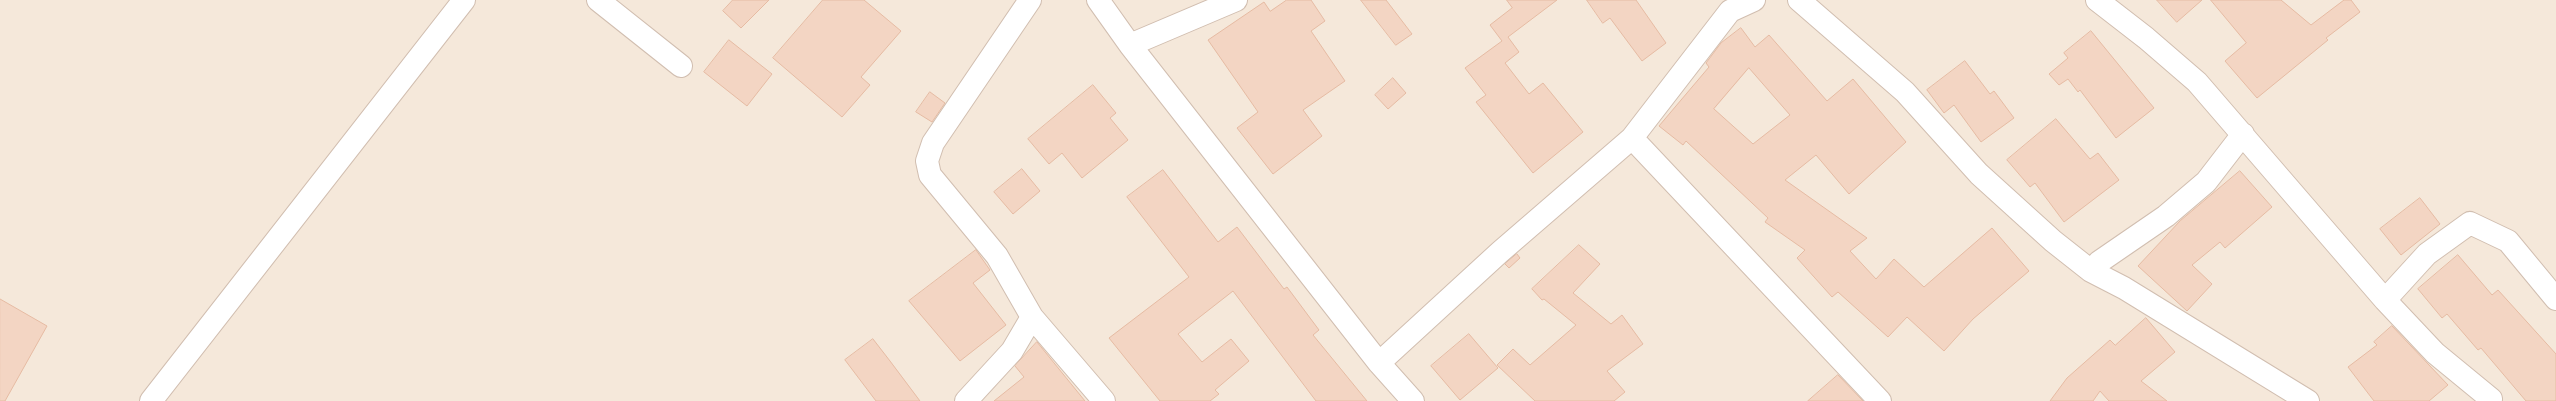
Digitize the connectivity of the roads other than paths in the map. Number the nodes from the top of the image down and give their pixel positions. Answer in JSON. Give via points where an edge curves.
{"nodes":[{"id":1,"x":464,"y":0,"type":"edge"},
{"id":2,"x":598,"y":0,"type":"edge"},
{"id":3,"x":1030,"y":0,"type":"edge"},
{"id":4,"x":1098,"y":0,"type":"edge"},
{"id":5,"x":1236,"y":0,"type":"edge"},
{"id":6,"x":1720,"y":0,"type":"edge"},
{"id":7,"x":1754,"y":0,"type":"edge"},
{"id":8,"x":1799,"y":0,"type":"edge"},
{"id":9,"x":2097,"y":0,"type":"edge"},
{"id":10,"x":1721,"y":23,"type":"junction"},
{"id":11,"x":1130,"y":45,"type":"junction"},
{"id":12,"x":681,"y":66,"type":"dead end"},
{"id":13,"x":2243,"y":134,"type":"junction"},
{"id":14,"x":1632,"y":138,"type":"junction"},
{"id":15,"x":2091,"y":271,"type":"junction"},
{"id":16,"x":2556,"y":299,"type":"edge"},
{"id":17,"x":2384,"y":300,"type":"junction"},
{"id":18,"x":1032,"y":317,"type":"junction"},
{"id":19,"x":1379,"y":363,"type":"junction"},
{"id":20,"x":2491,"y":399,"type":"dead end"},
{"id":21,"x":151,"y":401,"type":"edge"},
{"id":22,"x":966,"y":401,"type":"edge"},
{"id":23,"x":1104,"y":401,"type":"edge"},
{"id":24,"x":1413,"y":401,"type":"edge"},
{"id":25,"x":1880,"y":401,"type":"edge"},
{"id":26,"x":2308,"y":401,"type":"edge"}],
"edges":[{"from":1,"to":21,"type":"street"},
{"from":2,"to":12,"type":"street"},
{"from":3,"to":18,"type":"street","via":[[933,143],[927,161],[930,175],[997,256]]},
{"from":4,"to":11,"type":"street"},
{"from":5,"to":11,"type":"street"},
{"from":6,"to":10,"type":"street"},
{"from":7,"to":10,"type":"street","via":[[1730,11]]},
{"from":8,"to":15,"type":"street","via":[[1905,92],[1979,174],[2053,241]]},
{"from":9,"to":13,"type":"street","via":[[2197,82]]},
{"from":10,"to":14,"type":"street"},
{"from":11,"to":19,"type":"street"},
{"from":13,"to":15,"type":"street","via":[[2206,182],[2166,216],[2099,262]]},
{"from":13,"to":17,"type":"street"},
{"from":14,"to":19,"type":"street","via":[[1500,252]]},
{"from":14,"to":25,"type":"street"},
{"from":15,"to":26,"type":"street","via":[[2124,288]]},
{"from":16,"to":17,"type":"street","via":[[2508,241],[2470,223],[2427,254]]},
{"from":17,"to":20,"type":"street","via":[[2435,353]]},
{"from":18,"to":22,"type":"street","via":[[1012,351]]},
{"from":18,"to":23,"type":"street"},
{"from":19,"to":24,"type":"street"}]}
